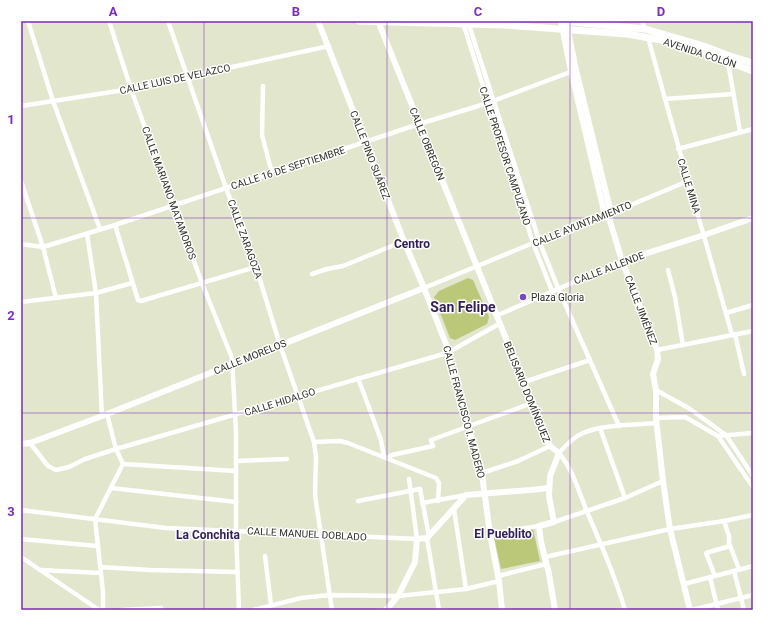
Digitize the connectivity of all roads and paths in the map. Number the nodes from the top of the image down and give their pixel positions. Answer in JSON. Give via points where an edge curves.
{"nodes":[{"id":1,"x":28,"y":21,"type":"edge"},
{"id":2,"x":109,"y":21,"type":"edge"},
{"id":3,"x":168,"y":21,"type":"edge"},
{"id":4,"x":318,"y":21,"type":"edge"},
{"id":5,"x":359,"y":21,"type":"edge"},
{"id":6,"x":378,"y":21,"type":"edge"},
{"id":7,"x":561,"y":21,"type":"edge"},
{"id":8,"x":566,"y":21,"type":"edge"},
{"id":9,"x":642,"y":21,"type":"edge"},
{"id":10,"x":466,"y":22,"type":"edge"},
{"id":11,"x":592,"y":22,"type":"edge"},
{"id":12,"x":645,"y":29,"type":"junction"},
{"id":13,"x":565,"y":30,"type":"junction"},
{"id":14,"x":593,"y":31,"type":"junction"},
{"id":15,"x":648,"y":37,"type":"junction"},
{"id":16,"x":329,"y":46,"type":"junction"},
{"id":17,"x":728,"y":62,"type":"junction"},
{"id":18,"x":753,"y":63,"type":"edge"},
{"id":19,"x":574,"y":70,"type":"junction"},
{"id":20,"x":753,"y":70,"type":"edge"},
{"id":21,"x":187,"y":77,"type":"junction"},
{"id":22,"x":263,"y":86,"type":"dead end"},
{"id":23,"x":131,"y":89,"type":"junction"},
{"id":24,"x":733,"y":94,"type":"junction"},
{"id":25,"x":665,"y":99,"type":"junction"},
{"id":26,"x":494,"y":100,"type":"junction"},
{"id":27,"x":54,"y":101,"type":"junction"},
{"id":28,"x":488,"y":103,"type":"junction"},
{"id":29,"x":21,"y":106,"type":"edge"},
{"id":30,"x":419,"y":124,"type":"junction"},
{"id":31,"x":753,"y":129,"type":"edge"},
{"id":32,"x":740,"y":132,"type":"junction"},
{"id":33,"x":366,"y":142,"type":"junction"},
{"id":34,"x":506,"y":147,"type":"junction"},
{"id":35,"x":678,"y":149,"type":"junction"},
{"id":36,"x":272,"y":173,"type":"junction"},
{"id":37,"x":688,"y":181,"type":"junction"},
{"id":38,"x":21,"y":182,"type":"edge"},
{"id":39,"x":226,"y":188,"type":"junction"},
{"id":40,"x":521,"y":194,"type":"junction"},
{"id":41,"x":173,"y":205,"type":"junction"},
{"id":42,"x":608,"y":214,"type":"junction"},
{"id":43,"x":753,"y":218,"type":"edge"},
{"id":44,"x":115,"y":225,"type":"junction"},
{"id":45,"x":100,"y":230,"type":"junction"},
{"id":46,"x":87,"y":234,"type":"junction"},
{"id":47,"x":704,"y":235,"type":"junction"},
{"id":48,"x":404,"y":241,"type":"junction"},
{"id":49,"x":533,"y":243,"type":"junction"},
{"id":50,"x":540,"y":243,"type":"junction"},
{"id":51,"x":21,"y":244,"type":"edge"},
{"id":52,"x":43,"y":247,"type":"junction"},
{"id":53,"x":622,"y":261,"type":"junction"},
{"id":54,"x":477,"y":266,"type":"junction"},
{"id":55,"x":256,"y":267,"type":"junction"},
{"id":56,"x":668,"y":270,"type":"dead end"},
{"id":57,"x":312,"y":274,"type":"dead end"},
{"id":58,"x":132,"y":283,"type":"junction"},
{"id":59,"x":202,"y":283,"type":"junction"},
{"id":60,"x":424,"y":288,"type":"junction"},
{"id":61,"x":558,"y":288,"type":"junction"},
{"id":62,"x":552,"y":290,"type":"junction"},
{"id":63,"x":96,"y":293,"type":"junction"},
{"id":64,"x":56,"y":298,"type":"junction"},
{"id":65,"x":21,"y":302,"type":"edge"},
{"id":66,"x":753,"y":305,"type":"edge"},
{"id":67,"x":726,"y":313,"type":"junction"},
{"id":68,"x":496,"y":316,"type":"junction"},
{"id":69,"x":499,"y":324,"type":"junction"},
{"id":70,"x":753,"y":331,"type":"edge"},
{"id":71,"x":733,"y":335,"type":"junction"},
{"id":72,"x":280,"y":345,"type":"junction"},
{"id":73,"x":683,"y":345,"type":"junction"},
{"id":74,"x":657,"y":350,"type":"junction"},
{"id":75,"x":447,"y":353,"type":"junction"},
{"id":76,"x":590,"y":360,"type":"junction"},
{"id":77,"x":233,"y":364,"type":"junction"},
{"id":78,"x":744,"y":374,"type":"dead end"},
{"id":79,"x":358,"y":378,"type":"junction"},
{"id":80,"x":524,"y":382,"type":"junction"},
{"id":81,"x":656,"y":390,"type":"junction"},
{"id":82,"x":298,"y":396,"type":"junction"},
{"id":83,"x":532,"y":403,"type":"junction"},
{"id":84,"x":104,"y":415,"type":"junction"},
{"id":85,"x":234,"y":415,"type":"junction"},
{"id":86,"x":657,"y":421,"type":"junction"},
{"id":87,"x":619,"y":426,"type":"junction"},
{"id":88,"x":468,"y":427,"type":"junction"},
{"id":89,"x":600,"y":428,"type":"junction"},
{"id":90,"x":753,"y":432,"type":"edge"},
{"id":91,"x":726,"y":435,"type":"junction"},
{"id":92,"x":718,"y":436,"type":"junction"},
{"id":93,"x":30,"y":443,"type":"junction"},
{"id":94,"x":21,"y":444,"type":"edge"},
{"id":95,"x":314,"y":444,"type":"junction"},
{"id":96,"x":550,"y":446,"type":"junction"},
{"id":97,"x":116,"y":450,"type":"junction"},
{"id":98,"x":559,"y":453,"type":"junction"},
{"id":99,"x":287,"y":458,"type":"dead end"},
{"id":100,"x":386,"y":458,"type":"junction"},
{"id":101,"x":236,"y":461,"type":"junction"},
{"id":102,"x":123,"y":464,"type":"junction"},
{"id":103,"x":236,"y":471,"type":"junction"},
{"id":104,"x":482,"y":472,"type":"junction"},
{"id":105,"x":753,"y":476,"type":"edge"},
{"id":106,"x":409,"y":479,"type":"dead end"},
{"id":107,"x":663,"y":481,"type":"junction"},
{"id":108,"x":753,"y":487,"type":"edge"},
{"id":109,"x":111,"y":488,"type":"junction"},
{"id":110,"x":549,"y":488,"type":"junction"},
{"id":111,"x":410,"y":490,"type":"junction"},
{"id":112,"x":484,"y":493,"type":"junction"},
{"id":113,"x":466,"y":495,"type":"junction"},
{"id":114,"x":625,"y":498,"type":"junction"},
{"id":115,"x":358,"y":501,"type":"dead end"},
{"id":116,"x":438,"y":501,"type":"junction"},
{"id":117,"x":236,"y":502,"type":"junction"},
{"id":118,"x":422,"y":503,"type":"junction"},
{"id":119,"x":454,"y":509,"type":"junction"},
{"id":120,"x":21,"y":510,"type":"edge"},
{"id":121,"x":587,"y":512,"type":"junction"},
{"id":122,"x":753,"y":515,"type":"edge"},
{"id":123,"x":95,"y":519,"type":"junction"},
{"id":124,"x":724,"y":521,"type":"junction"},
{"id":125,"x":554,"y":522,"type":"junction"},
{"id":126,"x":539,"y":526,"type":"junction"},
{"id":127,"x":670,"y":529,"type":"junction"},
{"id":128,"x":236,"y":531,"type":"junction"},
{"id":129,"x":490,"y":534,"type":"junction"},
{"id":130,"x":321,"y":535,"type":"junction"},
{"id":131,"x":428,"y":537,"type":"junction"},
{"id":132,"x":21,"y":539,"type":"edge"},
{"id":133,"x":417,"y":539,"type":"junction"},
{"id":134,"x":601,"y":545,"type":"junction"},
{"id":135,"x":97,"y":546,"type":"junction"},
{"id":136,"x":730,"y":546,"type":"junction"},
{"id":137,"x":265,"y":556,"type":"dead end"},
{"id":138,"x":21,"y":557,"type":"edge"},
{"id":139,"x":545,"y":557,"type":"junction"},
{"id":140,"x":546,"y":564,"type":"junction"},
{"id":141,"x":100,"y":566,"type":"junction"},
{"id":142,"x":753,"y":566,"type":"edge"},
{"id":143,"x":38,"y":570,"type":"junction"},
{"id":144,"x":737,"y":570,"type":"junction"},
{"id":145,"x":237,"y":572,"type":"junction"},
{"id":146,"x":101,"y":573,"type":"junction"},
{"id":147,"x":715,"y":576,"type":"junction"},
{"id":148,"x":710,"y":577,"type":"junction"},
{"id":149,"x":498,"y":578,"type":"junction"},
{"id":150,"x":684,"y":584,"type":"junction"},
{"id":151,"x":466,"y":589,"type":"junction"},
{"id":152,"x":437,"y":593,"type":"junction"},
{"id":153,"x":330,"y":595,"type":"junction"},
{"id":154,"x":753,"y":595,"type":"edge"},
{"id":155,"x":398,"y":596,"type":"junction"},
{"id":156,"x":741,"y":598,"type":"junction"},
{"id":157,"x":716,"y":604,"type":"junction"},
{"id":158,"x":271,"y":606,"type":"junction"},
{"id":159,"x":161,"y":608,"type":"dead end"},
{"id":160,"x":265,"y":608,"type":"edge"},
{"id":161,"x":99,"y":610,"type":"edge"},
{"id":162,"x":103,"y":610,"type":"edge"},
{"id":163,"x":124,"y":610,"type":"edge"},
{"id":164,"x":239,"y":610,"type":"edge"},
{"id":165,"x":253,"y":610,"type":"edge"},
{"id":166,"x":332,"y":610,"type":"edge"},
{"id":167,"x":386,"y":610,"type":"edge"},
{"id":168,"x":439,"y":610,"type":"edge"},
{"id":169,"x":502,"y":610,"type":"edge"},
{"id":170,"x":555,"y":610,"type":"edge"},
{"id":171,"x":625,"y":610,"type":"edge"},
{"id":172,"x":691,"y":610,"type":"edge"},
{"id":173,"x":718,"y":610,"type":"edge"},
{"id":174,"x":744,"y":610,"type":"edge"}],
"edges":[{"from":1,"to":27,"type":"street"},
{"from":2,"to":23,"type":"street","name":"CALLE MARIANO MATAMOROS"},
{"from":3,"to":21,"type":"street","name":"CALLE ZARAGOZA"},
{"from":4,"to":16,"type":"street","name":"CALLE PINO SUÁREZ"},
{"from":5,"to":6,"type":"main road","name":"AVENIDA COLÓN"},
{"from":6,"to":10,"type":"main road","name":"AVENIDA COLÓN"},
{"from":6,"to":30,"type":"street","name":"CALLE OBREGÓN"},
{"from":7,"to":8,"type":"main road","name":"AVENIDA COLÓN"},
{"from":7,"to":13,"type":"street","name":"CALLE JIMÉNEZ"},
{"from":8,"to":11,"type":"main road","name":"AVENIDA COLÓN"},
{"from":8,"to":13,"type":"street","name":"CALLE JIMÉNEZ"},
{"from":9,"to":12,"type":"street"},
{"from":10,"to":13,"type":"main road","name":"AVENIDA COLÓN"},
{"from":10,"to":26,"type":"street","name":"CALLE PROFESOR CAMPUZANO"},
{"from":10,"to":28,"type":"street","name":"CALLE PROFESOR CAMPUZANO"},
{"from":11,"to":12,"type":"main road","name":"AVENIDA COLÓN"},
{"from":11,"to":14,"type":"street"},
{"from":12,"to":18,"type":"main road","name":"AVENIDA COLÓN","via":[[701,44],[727,56]]},
{"from":13,"to":14,"type":"main road","name":"AVENIDA COLÓN"},
{"from":13,"to":19,"type":"street","name":"CALLE JIMÉNEZ"},
{"from":14,"to":15,"type":"main road","name":"AVENIDA COLÓN"},
{"from":15,"to":17,"type":"main road","name":"AVENIDA COLÓN","via":[[697,50]]},
{"from":15,"to":25,"type":"street","name":"CALLE MINA"},
{"from":16,"to":21,"type":"street","name":"CALLE LUIS DE VELAZCO"},
{"from":16,"to":33,"type":"street","name":"CALLE PINO SUÁREZ"},
{"from":17,"to":20,"type":"main road","name":"AVENIDA COLÓN"},
{"from":17,"to":24,"type":"street"},
{"from":19,"to":26,"type":"street","name":"CALLE 16 DE SEPTIEMBRE"},
{"from":19,"to":42,"type":"street","name":"CALLE JIMÉNEZ"},
{"from":21,"to":23,"type":"street","name":"CALLE LUIS DE VELAZCO"},
{"from":21,"to":39,"type":"street","name":"CALLE ZARAGOZA"},
{"from":22,"to":36,"type":"street","via":[[262,135]]},
{"from":23,"to":27,"type":"street","name":"CALLE LUIS DE VELAZCO"},
{"from":23,"to":41,"type":"street","name":"CALLE MARIANO MATAMOROS"},
{"from":24,"to":25,"type":"street"},
{"from":24,"to":32,"type":"street"},
{"from":25,"to":35,"type":"street","name":"CALLE MINA"},
{"from":26,"to":28,"type":"street","name":"CALLE 16 DE SEPTIEMBRE"},
{"from":26,"to":34,"type":"street","name":"CALLE PROFESOR CAMPUZANO"},
{"from":27,"to":29,"type":"street","name":"CALLE LUIS DE VELAZCO"},
{"from":27,"to":45,"type":"street"},
{"from":28,"to":30,"type":"street","name":"CALLE 16 DE SEPTIEMBRE"},
{"from":28,"to":34,"type":"street","name":"CALLE PROFESOR CAMPUZANO"},
{"from":30,"to":33,"type":"street","name":"CALLE 16 DE SEPTIEMBRE"},
{"from":30,"to":54,"type":"street","name":"CALLE OBREGÓN"},
{"from":31,"to":32,"type":"street"},
{"from":32,"to":35,"type":"street"},
{"from":33,"to":36,"type":"street","name":"CALLE 16 DE SEPTIEMBRE"},
{"from":33,"to":48,"type":"street","name":"CALLE PINO SUÁREZ"},
{"from":34,"to":40,"type":"street","name":"CALLE PROFESOR CAMPUZANO"},
{"from":35,"to":37,"type":"street","name":"CALLE MINA"},
{"from":36,"to":39,"type":"street","name":"CALLE 16 DE SEPTIEMBRE"},
{"from":37,"to":42,"type":"street","name":"CALLE AYUNTAMIENTO"},
{"from":37,"to":47,"type":"street","name":"CALLE MINA"},
{"from":38,"to":52,"type":"street"},
{"from":39,"to":41,"type":"street","name":"CALLE 16 DE SEPTIEMBRE"},
{"from":39,"to":55,"type":"street","name":"CALLE ZARAGOZA"},
{"from":40,"to":49,"type":"street","name":"CALLE PROFESOR CAMPUZANO"},
{"from":40,"to":50,"type":"street","name":"CALLE PROFESOR CAMPUZANO"},
{"from":41,"to":44,"type":"street","name":"CALLE 16 DE SEPTIEMBRE"},
{"from":41,"to":59,"type":"street","name":"CALLE MARIANO MATAMOROS"},
{"from":42,"to":50,"type":"street","name":"CALLE AYUNTAMIENTO"},
{"from":42,"to":53,"type":"street","name":"CALLE JIMÉNEZ"},
{"from":43,"to":47,"type":"street","name":"CALLE ALLENDE"},
{"from":44,"to":45,"type":"street","name":"CALLE 16 DE SEPTIEMBRE"},
{"from":44,"to":58,"type":"street"},
{"from":45,"to":46,"type":"street","name":"CALLE 16 DE SEPTIEMBRE"},
{"from":46,"to":52,"type":"street","name":"CALLE 16 DE SEPTIEMBRE"},
{"from":46,"to":63,"type":"street"},
{"from":47,"to":53,"type":"street","name":"CALLE ALLENDE"},
{"from":47,"to":67,"type":"street","name":"CALLE MINA"},
{"from":48,"to":57,"type":"street","via":[[343,266],[326,268]]},
{"from":48,"to":60,"type":"street","name":"CALLE PINO SUÁREZ"},
{"from":49,"to":50,"type":"street","name":"CALLE AYUNTAMIENTO"},
{"from":49,"to":54,"type":"street","name":"CALLE AYUNTAMIENTO"},
{"from":49,"to":62,"type":"street","name":"CALLE PROFESOR CAMPUZANO"},
{"from":50,"to":61,"type":"street","name":"CALLE PROFESOR CAMPUZANO"},
{"from":51,"to":52,"type":"street","name":"CALLE 16 DE SEPTIEMBRE"},
{"from":52,"to":64,"type":"street"},
{"from":53,"to":61,"type":"street","name":"CALLE ALLENDE"},
{"from":53,"to":74,"type":"street","name":"CALLE JIMÉNEZ"},
{"from":54,"to":60,"type":"street","name":"CALLE MORELOS"},
{"from":54,"to":68,"type":"street"},
{"from":55,"to":59,"type":"street"},
{"from":55,"to":72,"type":"street","name":"CALLE ZARAGOZA"},
{"from":56,"to":73,"type":"street"},
{"from":58,"to":59,"type":"street","via":[[138,300],[141,301]]},
{"from":58,"to":63,"type":"street"},
{"from":59,"to":77,"type":"street","name":"CALLE MARIANO MATAMOROS"},
{"from":60,"to":72,"type":"street","name":"CALLE MORELOS"},
{"from":60,"to":75,"type":"street","name":"CALLE FRANCISCO I. MADERO","via":[[446,344]]},
{"from":61,"to":62,"type":"street","name":"CALLE ALLENDE"},
{"from":61,"to":76,"type":"street","name":"CALLE PROFESOR CAMPUZANO"},
{"from":62,"to":68,"type":"street","name":"CALLE ALLENDE"},
{"from":63,"to":64,"type":"street"},
{"from":63,"to":84,"type":"street"},
{"from":64,"to":65,"type":"street"},
{"from":66,"to":67,"type":"street"},
{"from":67,"to":71,"type":"street","name":"CALLE MINA"},
{"from":68,"to":69,"type":"street","name":"BELISARIO DOMÍNGUEZ"},
{"from":69,"to":75,"type":"street","name":"CALLE HIDALGO"},
{"from":69,"to":80,"type":"street","name":"BELISARIO DOMÍNGUEZ"},
{"from":70,"to":71,"type":"street"},
{"from":71,"to":73,"type":"street"},
{"from":71,"to":78,"type":"street","name":"CALLE MINA"},
{"from":72,"to":77,"type":"street","name":"CALLE MORELOS"},
{"from":72,"to":82,"type":"street","name":"CALLE ZARAGOZA"},
{"from":73,"to":74,"type":"street"},
{"from":74,"to":81,"type":"street","name":"CALLE JIMÉNEZ","via":[[658,359],[653,374]]},
{"from":75,"to":79,"type":"street","name":"CALLE HIDALGO"},
{"from":75,"to":88,"type":"street","name":"CALLE FRANCISCO I. MADERO"},
{"from":76,"to":80,"type":"street"},
{"from":76,"to":87,"type":"street","name":"CALLE PROFESOR CAMPUZANO"},
{"from":77,"to":84,"type":"street","name":"CALLE MORELOS"},
{"from":77,"to":85,"type":"street","name":"CALLE MARIANO MATAMOROS"},
{"from":79,"to":82,"type":"street","name":"CALLE HIDALGO"},
{"from":79,"to":100,"type":"street"},
{"from":80,"to":83,"type":"street","name":"BELISARIO DOMÍNGUEZ"},
{"from":81,"to":86,"type":"street","name":"CALLE JIMÉNEZ"},
{"from":81,"to":91,"type":"street","via":[[690,409]]},
{"from":82,"to":85,"type":"street","name":"CALLE HIDALGO"},
{"from":82,"to":95,"type":"street","name":"CALLE ZARAGOZA"},
{"from":83,"to":88,"type":"street"},
{"from":83,"to":96,"type":"street","name":"BELISARIO DOMÍNGUEZ"},
{"from":84,"to":93,"type":"street","name":"CALLE MORELOS"},
{"from":84,"to":97,"type":"street"},
{"from":85,"to":97,"type":"street","name":"CALLE HIDALGO"},
{"from":85,"to":101,"type":"street","name":"CALLE MARIANO MATAMOROS"},
{"from":86,"to":87,"type":"street"},
{"from":86,"to":92,"type":"street","via":[[685,417]]},
{"from":86,"to":107,"type":"street","name":"CALLE JIMÉNEZ"},
{"from":87,"to":89,"type":"street"},
{"from":88,"to":100,"type":"street","via":[[431,440],[433,446],[392,454]]},
{"from":88,"to":104,"type":"street","name":"CALLE FRANCISCO I. MADERO"},
{"from":89,"to":98,"type":"street","via":[[582,433]]},
{"from":89,"to":114,"type":"street"},
{"from":90,"to":91,"type":"street"},
{"from":91,"to":92,"type":"street"},
{"from":91,"to":105,"type":"street"},
{"from":92,"to":108,"type":"street"},
{"from":93,"to":94,"type":"street","name":"CALLE MORELOS"},
{"from":93,"to":97,"type":"street","name":"CALLE HIDALGO","via":[[48,466],[56,470]]},
{"from":95,"to":100,"type":"street","via":[[340,441]]},
{"from":95,"to":130,"type":"street","name":"CALLE ZARAGOZA","via":[[315,495]]},
{"from":96,"to":98,"type":"street"},
{"from":96,"to":104,"type":"street","name":"BELISARIO DOMÍNGUEZ","via":[[518,461]]},
{"from":97,"to":102,"type":"street"},
{"from":98,"to":110,"type":"street","via":[[550,476]]},
{"from":98,"to":121,"type":"street","via":[[568,465]]},
{"from":99,"to":101,"type":"street"},
{"from":100,"to":116,"type":"street","via":[[436,478],[439,483]]},
{"from":101,"to":103,"type":"street","name":"CALLE MARIANO MATAMOROS"},
{"from":102,"to":103,"type":"street"},
{"from":102,"to":109,"type":"street"},
{"from":103,"to":117,"type":"street","name":"CALLE MARIANO MATAMOROS"},
{"from":104,"to":112,"type":"street","name":"CALLE FRANCISCO I. MADERO"},
{"from":106,"to":111,"type":"street"},
{"from":107,"to":114,"type":"street"},
{"from":107,"to":127,"type":"street","name":"CALLE JIMÉNEZ"},
{"from":109,"to":117,"type":"street"},
{"from":109,"to":123,"type":"street"},
{"from":110,"to":112,"type":"street"},
{"from":110,"to":125,"type":"street","via":[[548,496]]},
{"from":111,"to":115,"type":"street"},
{"from":111,"to":118,"type":"street","via":[[420,489]]},
{"from":111,"to":133,"type":"street"},
{"from":112,"to":113,"type":"street"},
{"from":112,"to":129,"type":"street","name":"CALLE FRANCISCO I. MADERO"},
{"from":113,"to":116,"type":"street"},
{"from":113,"to":119,"type":"street"},
{"from":114,"to":121,"type":"street"},
{"from":116,"to":118,"type":"street"},
{"from":117,"to":128,"type":"street","name":"CALLE MARIANO MATAMOROS"},
{"from":118,"to":131,"type":"street"},
{"from":119,"to":131,"type":"street"},
{"from":119,"to":151,"type":"street"},
{"from":120,"to":123,"type":"street","name":"CALLE MANUEL DOBLADO"},
{"from":121,"to":125,"type":"street"},
{"from":121,"to":134,"type":"street"},
{"from":122,"to":124,"type":"street"},
{"from":123,"to":128,"type":"street","name":"CALLE MANUEL DOBLADO","via":[[166,528]]},
{"from":123,"to":135,"type":"street"},
{"from":124,"to":127,"type":"street"},
{"from":124,"to":136,"type":"street"},
{"from":125,"to":126,"type":"street"},
{"from":126,"to":129,"type":"street"},
{"from":126,"to":139,"type":"street"},
{"from":127,"to":134,"type":"street"},
{"from":127,"to":150,"type":"street","name":"CALLE JIMÉNEZ"},
{"from":128,"to":130,"type":"street","name":"CALLE MANUEL DOBLADO"},
{"from":128,"to":145,"type":"street","name":"CALLE MARIANO MATAMOROS"},
{"from":129,"to":149,"type":"street","name":"CALLE FRANCISCO I. MADERO"},
{"from":130,"to":133,"type":"street","name":"CALLE MANUEL DOBLADO"},
{"from":130,"to":153,"type":"street","name":"CALLE ZARAGOZA"},
{"from":131,"to":133,"type":"street","name":"CALLE MANUEL DOBLADO"},
{"from":131,"to":152,"type":"street"},
{"from":132,"to":135,"type":"street"},
{"from":133,"to":155,"type":"street","via":[[415,562]]},
{"from":134,"to":139,"type":"street"},
{"from":134,"to":171,"type":"street"},
{"from":135,"to":141,"type":"street"},
{"from":136,"to":144,"type":"street"},
{"from":136,"to":147,"type":"street","via":[[706,553]]},
{"from":137,"to":158,"type":"street"},
{"from":138,"to":143,"type":"street"},
{"from":139,"to":140,"type":"street"},
{"from":140,"to":149,"type":"street"},
{"from":140,"to":170,"type":"street"},
{"from":141,"to":145,"type":"street"},
{"from":141,"to":146,"type":"street"},
{"from":142,"to":144,"type":"street"},
{"from":143,"to":146,"type":"street"},
{"from":143,"to":161,"type":"street"},
{"from":144,"to":147,"type":"street"},
{"from":144,"to":156,"type":"street"},
{"from":145,"to":164,"type":"street","name":"CALLE MARIANO MATAMOROS"},
{"from":146,"to":162,"type":"street"},
{"from":147,"to":148,"type":"street"},
{"from":148,"to":150,"type":"street"},
{"from":148,"to":157,"type":"street"},
{"from":149,"to":151,"type":"street"},
{"from":149,"to":169,"type":"street","name":"CALLE FRANCISCO I. MADERO"},
{"from":150,"to":172,"type":"street","name":"CALLE JIMÉNEZ"},
{"from":151,"to":152,"type":"street"},
{"from":152,"to":155,"type":"street"},
{"from":152,"to":168,"type":"street"},
{"from":153,"to":155,"type":"street"},
{"from":153,"to":158,"type":"street","via":[[301,598]]},
{"from":153,"to":166,"type":"street","name":"CALLE ZARAGOZA"},
{"from":154,"to":156,"type":"street"},
{"from":155,"to":167,"type":"street"},
{"from":156,"to":157,"type":"street"},
{"from":156,"to":174,"type":"street"},
{"from":157,"to":172,"type":"street"},
{"from":157,"to":173,"type":"street"},
{"from":158,"to":160,"type":"street"},
{"from":159,"to":163,"type":"street"},
{"from":160,"to":165,"type":"street"}]}
